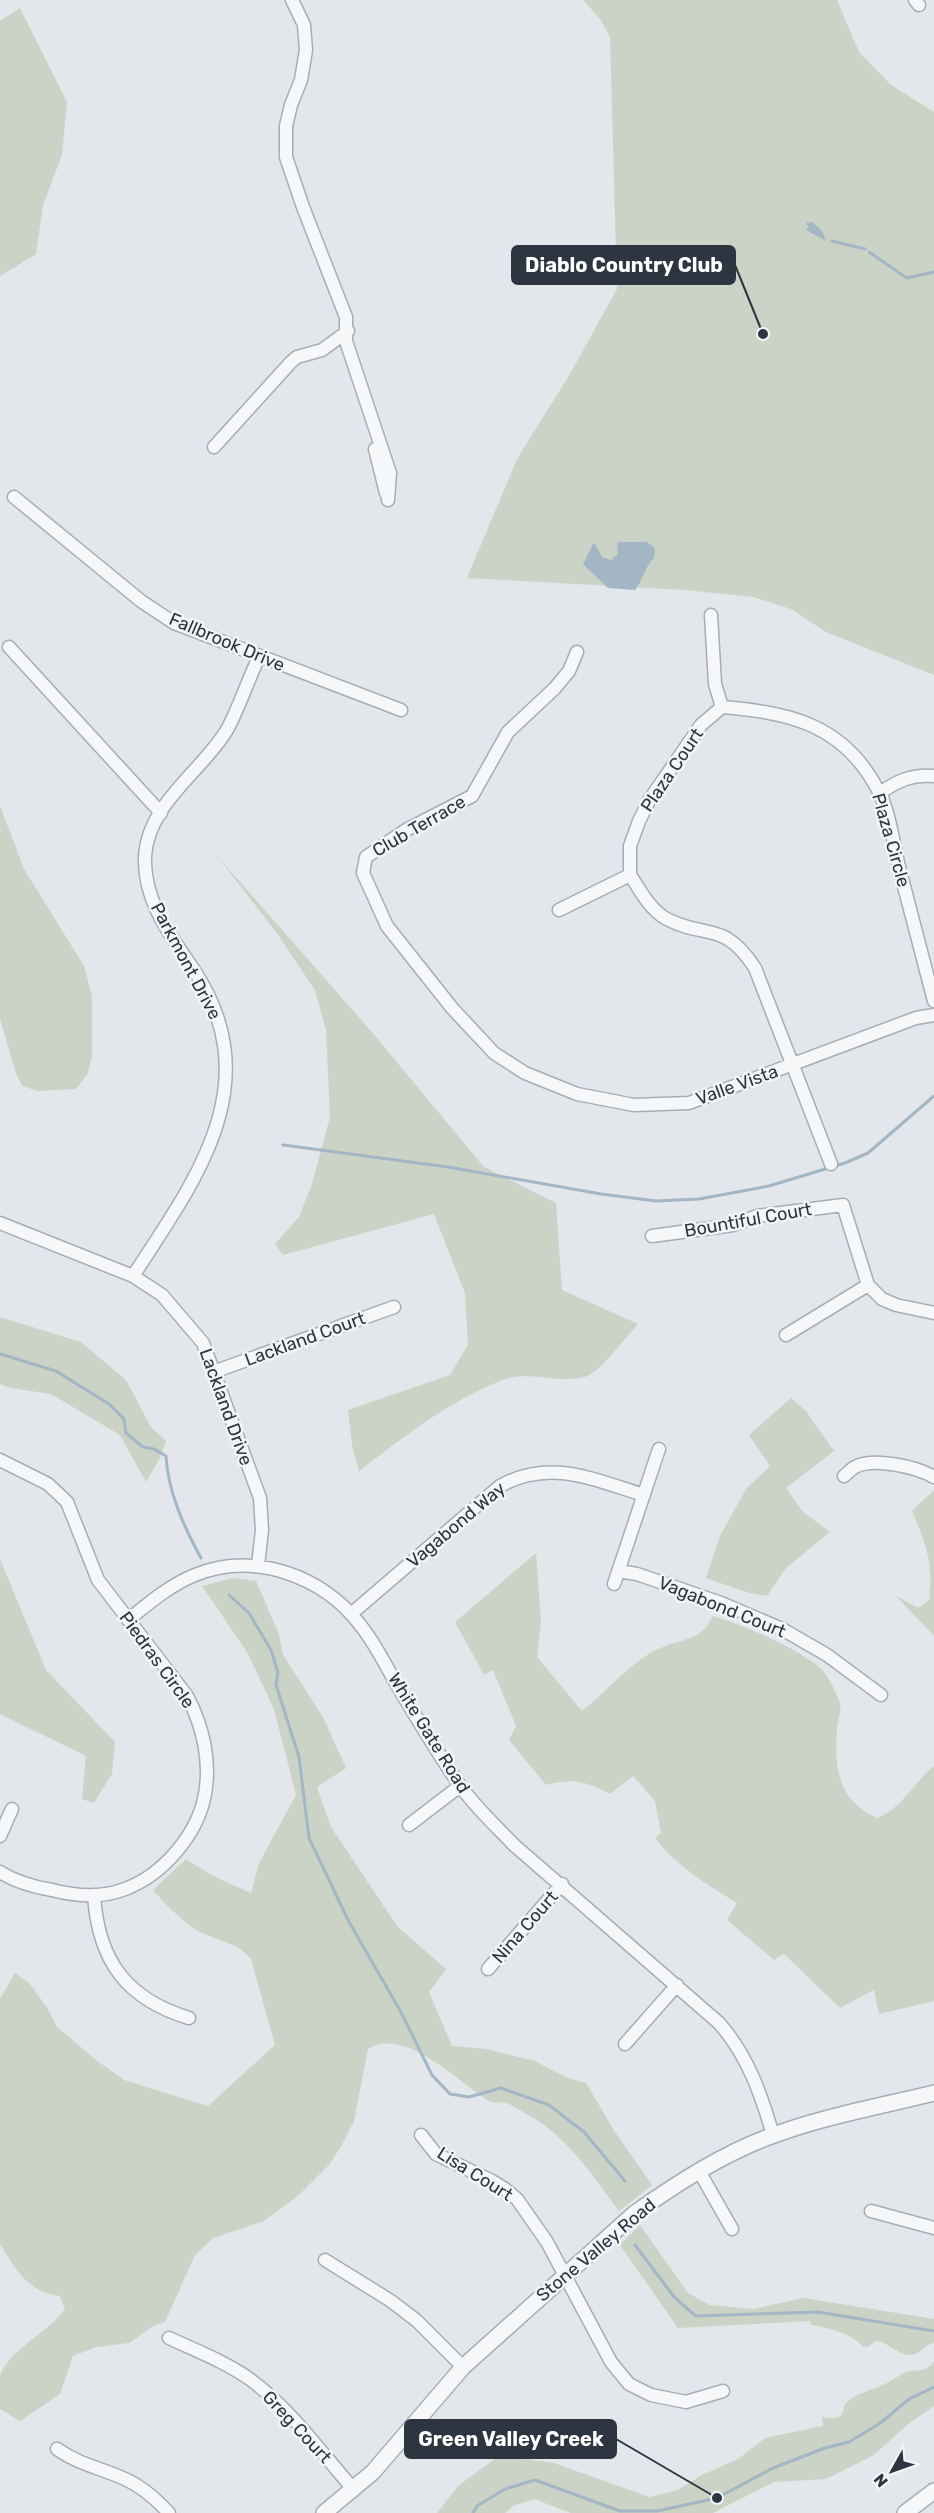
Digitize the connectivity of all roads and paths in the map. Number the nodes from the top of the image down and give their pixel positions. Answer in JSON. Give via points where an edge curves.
{"nodes":[{"id":1,"x":292,"y":0,"type":"edge"},
{"id":2,"x":347,"y":336,"type":"junction"},
{"id":3,"x":214,"y":447,"type":"dead end"},
{"id":4,"x":14,"y":497,"type":"dead end"},
{"id":5,"x":388,"y":500,"type":"dead end"},
{"id":6,"x":711,"y":615,"type":"dead end"},
{"id":7,"x":9,"y":647,"type":"dead end"},
{"id":8,"x":577,"y":652,"type":"dead end"},
{"id":9,"x":258,"y":657,"type":"junction"},
{"id":10,"x":722,"y":707,"type":"junction"},
{"id":11,"x":401,"y":710,"type":"dead end"},
{"id":12,"x":934,"y":776,"type":"edge"},
{"id":13,"x":880,"y":793,"type":"junction"},
{"id":14,"x":161,"y":813,"type":"junction"},
{"id":15,"x":366,"y":857,"type":"joint"},
{"id":16,"x":630,"y":875,"type":"junction"},
{"id":17,"x":559,"y":910,"type":"dead end"},
{"id":18,"x":934,"y":1000,"type":"edge"},
{"id":19,"x":934,"y":1015,"type":"edge"},
{"id":20,"x":794,"y":1064,"type":"junction"},
{"id":21,"x":831,"y":1164,"type":"dead end"},
{"id":22,"x":0,"y":1223,"type":"edge"},
{"id":23,"x":652,"y":1236,"type":"dead end"},
{"id":24,"x":134,"y":1276,"type":"junction"},
{"id":25,"x":868,"y":1285,"type":"junction"},
{"id":26,"x":394,"y":1307,"type":"dead end"},
{"id":27,"x":934,"y":1313,"type":"edge"},
{"id":28,"x":786,"y":1335,"type":"dead end"},
{"id":29,"x":216,"y":1371,"type":"junction"},
{"id":30,"x":659,"y":1449,"type":"dead end"},
{"id":31,"x":0,"y":1460,"type":"edge"},
{"id":32,"x":844,"y":1476,"type":"dead end"},
{"id":33,"x":934,"y":1477,"type":"edge"},
{"id":34,"x":644,"y":1496,"type":"junction"},
{"id":35,"x":258,"y":1565,"type":"junction"},
{"id":36,"x":618,"y":1571,"type":"junction"},
{"id":37,"x":614,"y":1584,"type":"dead end"},
{"id":38,"x":351,"y":1614,"type":"junction"},
{"id":39,"x":128,"y":1620,"type":"junction"},
{"id":40,"x":881,"y":1695,"type":"dead end"},
{"id":41,"x":459,"y":1786,"type":"junction"},
{"id":42,"x":12,"y":1809,"type":"dead end"},
{"id":43,"x":409,"y":1825,"type":"dead end"},
{"id":44,"x":0,"y":1836,"type":"edge"},
{"id":45,"x":0,"y":1872,"type":"edge"},
{"id":46,"x":562,"y":1884,"type":"junction"},
{"id":47,"x":94,"y":1895,"type":"junction"},
{"id":48,"x":488,"y":1969,"type":"dead end"},
{"id":49,"x":676,"y":1985,"type":"junction"},
{"id":50,"x":189,"y":2019,"type":"dead end"},
{"id":51,"x":625,"y":2044,"type":"dead end"},
{"id":52,"x":934,"y":2094,"type":"edge"},
{"id":53,"x":422,"y":2135,"type":"dead end"},
{"id":54,"x":773,"y":2135,"type":"junction"},
{"id":55,"x":699,"y":2171,"type":"junction"},
{"id":56,"x":871,"y":2211,"type":"dead end"},
{"id":57,"x":934,"y":2228,"type":"edge"},
{"id":58,"x":732,"y":2229,"type":"dead end"},
{"id":59,"x":325,"y":2260,"type":"dead end"},
{"id":60,"x":564,"y":2276,"type":"junction"},
{"id":61,"x":169,"y":2338,"type":"dead end"},
{"id":62,"x":463,"y":2367,"type":"junction"},
{"id":63,"x":723,"y":2391,"type":"dead end"},
{"id":64,"x":57,"y":2449,"type":"dead end"},
{"id":65,"x":354,"y":2490,"type":"junction"},
{"id":66,"x":934,"y":2491,"type":"edge"},
{"id":67,"x":169,"y":2513,"type":"edge"},
{"id":68,"x":324,"y":2513,"type":"edge"},
{"id":69,"x":905,"y":2513,"type":"edge"}],
"edges":[{"from":1,"to":2,"type":"street","via":[[304,25],[306,50],[286,126],[286,157],[346,317]]},
{"from":2,"to":3,"type":"street","via":[[291,362]]},
{"from":2,"to":5,"type":"street","via":[[390,473]]},
{"from":4,"to":9,"type":"street","name":"Fallbrook Drive","via":[[141,601],[174,623]]},
{"from":6,"to":10,"type":"street","via":[[715,684]]},
{"from":7,"to":14,"type":"street"},
{"from":8,"to":15,"type":"street","name":"Club Terrace","via":[[569,671],[555,688],[508,732],[472,796],[406,830]]},
{"from":9,"to":11,"type":"street","name":"Fallbrook Drive"},
{"from":9,"to":14,"type":"street","name":"Parkmont Drive","via":[[227,729]]},
{"from":10,"to":13,"type":"street","name":"Plaza Circle","via":[[766,711],[818,728],[860,762]]},
{"from":10,"to":16,"type":"street","name":"Plaza Court","via":[[701,725],[650,799],[630,846]]},
{"from":12,"to":13,"type":"street","via":[[898,780]]},
{"from":13,"to":18,"type":"street","name":"Plaza Circle"},
{"from":14,"to":24,"type":"street","name":"Parkmont Drive","via":[[145,854],[147,883],[159,917],[203,985],[223,1030],[226,1088],[215,1133],[191,1185]]},
{"from":15,"to":20,"type":"street","name":"Valle Vista","via":[[363,873],[387,926],[452,1008],[494,1053],[525,1073],[577,1094],[634,1105],[689,1103]]},
{"from":16,"to":17,"type":"street"},
{"from":16,"to":20,"type":"street","via":[[649,905],[664,917],[723,935],[745,954],[755,968]]},
{"from":19,"to":20,"type":"street","name":"Valle Vista","via":[[916,1018]]},
{"from":20,"to":21,"type":"street"},
{"from":22,"to":24,"type":"street","name":"Lackland Drive"},
{"from":23,"to":25,"type":"street","name":"Bountiful Court","via":[[843,1205]]},
{"from":24,"to":29,"type":"street","name":"Lackland Drive","via":[[162,1295],[183,1317],[203,1343]]},
{"from":25,"to":27,"type":"street","via":[[882,1299],[896,1305]]},
{"from":25,"to":28,"type":"street"},
{"from":26,"to":29,"type":"street","name":"Lackland Court"},
{"from":29,"to":35,"type":"street","name":"Lackland Drive","via":[[260,1498]]},
{"from":30,"to":34,"type":"street"},
{"from":31,"to":39,"type":"street","name":"Piedras Circle","via":[[48,1484],[67,1502],[98,1580]]},
{"from":32,"to":33,"type":"street","via":[[856,1466],[881,1462]]},
{"from":34,"to":36,"type":"street"},
{"from":34,"to":38,"type":"street","name":"Vagabond Way","via":[[563,1472],[525,1474],[512,1479]]},
{"from":35,"to":38,"type":"street","name":"White Gate Road","via":[[310,1582]]},
{"from":35,"to":39,"type":"street","name":"White Gate Road","via":[[197,1574],[170,1588]]},
{"from":36,"to":37,"type":"street"},
{"from":36,"to":40,"type":"street","name":"Vagabond Court","via":[[721,1603],[782,1629],[827,1655]]},
{"from":38,"to":41,"type":"street","name":"White Gate Road"},
{"from":39,"to":47,"type":"street","name":"Piedras Circle","via":[[176,1680],[196,1713],[206,1749],[205,1795],[195,1824],[179,1848],[153,1873],[125,1889]]},
{"from":41,"to":43,"type":"street"},
{"from":41,"to":46,"type":"street","name":"White Gate Road","via":[[514,1845]]},
{"from":42,"to":44,"type":"street"},
{"from":45,"to":47,"type":"street","name":"Piedras Circle","via":[[40,1888]]},
{"from":46,"to":48,"type":"street","name":"Nina Court"},
{"from":46,"to":49,"type":"street","name":"White Gate Road"},
{"from":47,"to":50,"type":"street","via":[[98,1933],[107,1957],[122,1977],[141,1996]]},
{"from":49,"to":51,"type":"street"},
{"from":49,"to":54,"type":"street","name":"White Gate Road","via":[[719,2023],[744,2055]]},
{"from":52,"to":54,"type":"street","name":"Stone Valley Road"},
{"from":53,"to":60,"type":"street","name":"Lisa Court","via":[[436,2154],[492,2181],[517,2199]]},
{"from":54,"to":55,"type":"street","name":"Stone Valley Road"},
{"from":55,"to":58,"type":"street"},
{"from":55,"to":60,"type":"street","name":"Stone Valley Road","via":[[635,2213]]},
{"from":56,"to":57,"type":"street"},
{"from":59,"to":62,"type":"street","via":[[417,2321]]},
{"from":60,"to":62,"type":"street","name":"Stone Valley Road"},
{"from":60,"to":63,"type":"street","name":"Lisa Court","via":[[611,2362],[629,2384],[651,2396],[686,2402]]},
{"from":61,"to":65,"type":"street","name":"Greg Court","via":[[224,2364],[276,2400]]},
{"from":62,"to":65,"type":"street","name":"Stone Valley Road"},
{"from":64,"to":67,"type":"street","via":[[74,2461],[124,2478]]},
{"from":65,"to":68,"type":"street","name":"Stone Valley Road"},
{"from":66,"to":69,"type":"street"}]}
